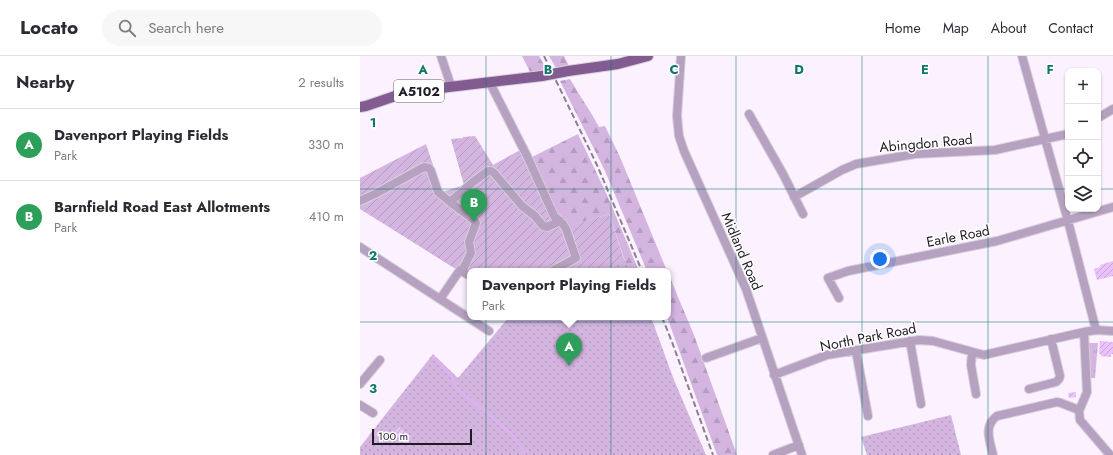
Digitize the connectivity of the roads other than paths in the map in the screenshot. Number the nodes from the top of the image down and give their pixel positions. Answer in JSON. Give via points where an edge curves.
{"nodes":[{"id":1,"x":441,"y":56,"type":"edge"},
{"id":2,"x":648,"y":56,"type":"edge"},
{"id":3,"x":681,"y":56,"type":"edge"},
{"id":4,"x":1022,"y":56,"type":"edge"},
{"id":5,"x":490,"y":83,"type":"junction"},
{"id":6,"x":451,"y":86,"type":"junction"},
{"id":7,"x":362,"y":108,"type":"edge"},
{"id":8,"x":1113,"y":109,"type":"edge"},
{"id":9,"x":749,"y":114,"type":"dead end"},
{"id":10,"x":1101,"y":116,"type":"edge"},
{"id":11,"x":1065,"y":135,"type":"edge"},
{"id":12,"x":1046,"y":140,"type":"junction"},
{"id":13,"x":794,"y":197,"type":"junction"},
{"id":14,"x":360,"y":201,"type":"edge"},
{"id":15,"x":450,"y":202,"type":"junction"},
{"id":16,"x":1113,"y":207,"type":"edge"},
{"id":17,"x":803,"y":214,"type":"dead end"},
{"id":18,"x":560,"y":221,"type":"junction"},
{"id":19,"x":1068,"y":221,"type":"junction"},
{"id":20,"x":360,"y":247,"type":"edge"},
{"id":21,"x":558,"y":268,"type":"edge"},
{"id":22,"x":462,"y":271,"type":"junction"},
{"id":23,"x":467,"y":274,"type":"edge"},
{"id":24,"x":839,"y":298,"type":"dead end"},
{"id":25,"x":440,"y":299,"type":"junction"},
{"id":26,"x":467,"y":317,"type":"edge"},
{"id":27,"x":472,"y":320,"type":"edge"},
{"id":28,"x":1096,"y":330,"type":"junction"},
{"id":29,"x":489,"y":331,"type":"dead end"},
{"id":30,"x":1113,"y":331,"type":"edge"},
{"id":31,"x":1084,"y":332,"type":"junction"},
{"id":32,"x":762,"y":338,"type":"junction"},
{"id":33,"x":1052,"y":339,"type":"junction"},
{"id":34,"x":910,"y":341,"type":"junction"},
{"id":35,"x":856,"y":351,"type":"junction"},
{"id":36,"x":972,"y":352,"type":"junction"},
{"id":37,"x":706,"y":358,"type":"dead end"},
{"id":38,"x":380,"y":360,"type":"dead end"},
{"id":39,"x":774,"y":375,"type":"junction"},
{"id":40,"x":360,"y":384,"type":"edge"},
{"id":41,"x":1029,"y":388,"type":"dead end"},
{"id":42,"x":976,"y":394,"type":"dead end"},
{"id":43,"x":922,"y":404,"type":"dead end"},
{"id":44,"x":360,"y":405,"type":"edge"},
{"id":45,"x":1079,"y":410,"type":"junction"},
{"id":46,"x":373,"y":413,"type":"dead end"},
{"id":47,"x":868,"y":416,"type":"dead end"},
{"id":48,"x":799,"y":445,"type":"junction"},
{"id":49,"x":773,"y":455,"type":"edge"},
{"id":50,"x":802,"y":455,"type":"edge"},
{"id":51,"x":993,"y":455,"type":"edge"},
{"id":52,"x":1110,"y":455,"type":"edge"}],
"edges":[{"from":1,"to":6,"type":"street"},
{"from":2,"to":5,"type":"main road","number":"A5102","bridge":true,"via":[[618,64]]},
{"from":3,"to":32,"type":"street","name":"Midland Road","via":[[677,116],[679,136],[746,289]]},
{"from":4,"to":12,"type":"street"},
{"from":5,"to":6,"type":"main road","number":"A5102"},
{"from":5,"to":18,"type":"street","via":[[554,216]]},
{"from":6,"to":7,"type":"main road","number":"A5102","via":[[407,92]]},
{"from":8,"to":10,"type":"street"},
{"from":9,"to":13,"type":"street"},
{"from":11,"to":12,"type":"street","name":"Abingdon Road"},
{"from":12,"to":13,"type":"street","name":"Abingdon Road","via":[[995,150],[915,154],[856,164]]},
{"from":12,"to":19,"type":"street"},
{"from":13,"to":17,"type":"street"},
{"from":14,"to":15,"type":"street","via":[[424,167],[432,171],[438,192]]},
{"from":15,"to":18,"type":"street","via":[[490,171],[543,226],[547,227]]},
{"from":15,"to":22,"type":"street","via":[[476,223],[469,242],[470,253]]},
{"from":16,"to":19,"type":"street","name":"Earle Road"},
{"from":18,"to":21,"type":"street","via":[[566,229],[576,258]]},
{"from":19,"to":24,"type":"street","name":"Earle Road","via":[[997,241],[835,275],[828,278]]},
{"from":19,"to":28,"type":"street","via":[[1082,286]]},
{"from":20,"to":25,"type":"street"},
{"from":22,"to":23,"type":"street"},
{"from":22,"to":25,"type":"street","via":[[460,270]]},
{"from":25,"to":26,"type":"street"},
{"from":27,"to":29,"type":"street"},
{"from":28,"to":30,"type":"street","name":"North Park Road"},
{"from":28,"to":31,"type":"street","name":"North Park Road"},
{"from":31,"to":33,"type":"street","name":"North Park Road"},
{"from":31,"to":45,"type":"street","via":[[1087,392]]},
{"from":32,"to":37,"type":"street"},
{"from":32,"to":39,"type":"street","name":"Midland Road"},
{"from":33,"to":36,"type":"street","name":"North Park Road","via":[[984,354]]},
{"from":33,"to":41,"type":"street","via":[[1060,378],[1056,382]]},
{"from":34,"to":35,"type":"street","name":"North Park Road"},
{"from":34,"to":36,"type":"street","name":"North Park Road","via":[[925,339]]},
{"from":34,"to":43,"type":"street"},
{"from":35,"to":39,"type":"street","name":"North Park Road","via":[[827,356]]},
{"from":35,"to":47,"type":"street"},
{"from":36,"to":42,"type":"street","via":[[971,365]]},
{"from":38,"to":40,"type":"street"},
{"from":39,"to":48,"type":"street","name":"Midland Road"},
{"from":44,"to":46,"type":"street"},
{"from":45,"to":51,"type":"street","via":[[1057,402],[997,416],[992,420],[988,432]]},
{"from":45,"to":52,"type":"street","via":[[1080,420]]},
{"from":48,"to":49,"type":"street"},
{"from":48,"to":50,"type":"street","name":"Midland Road"}]}
